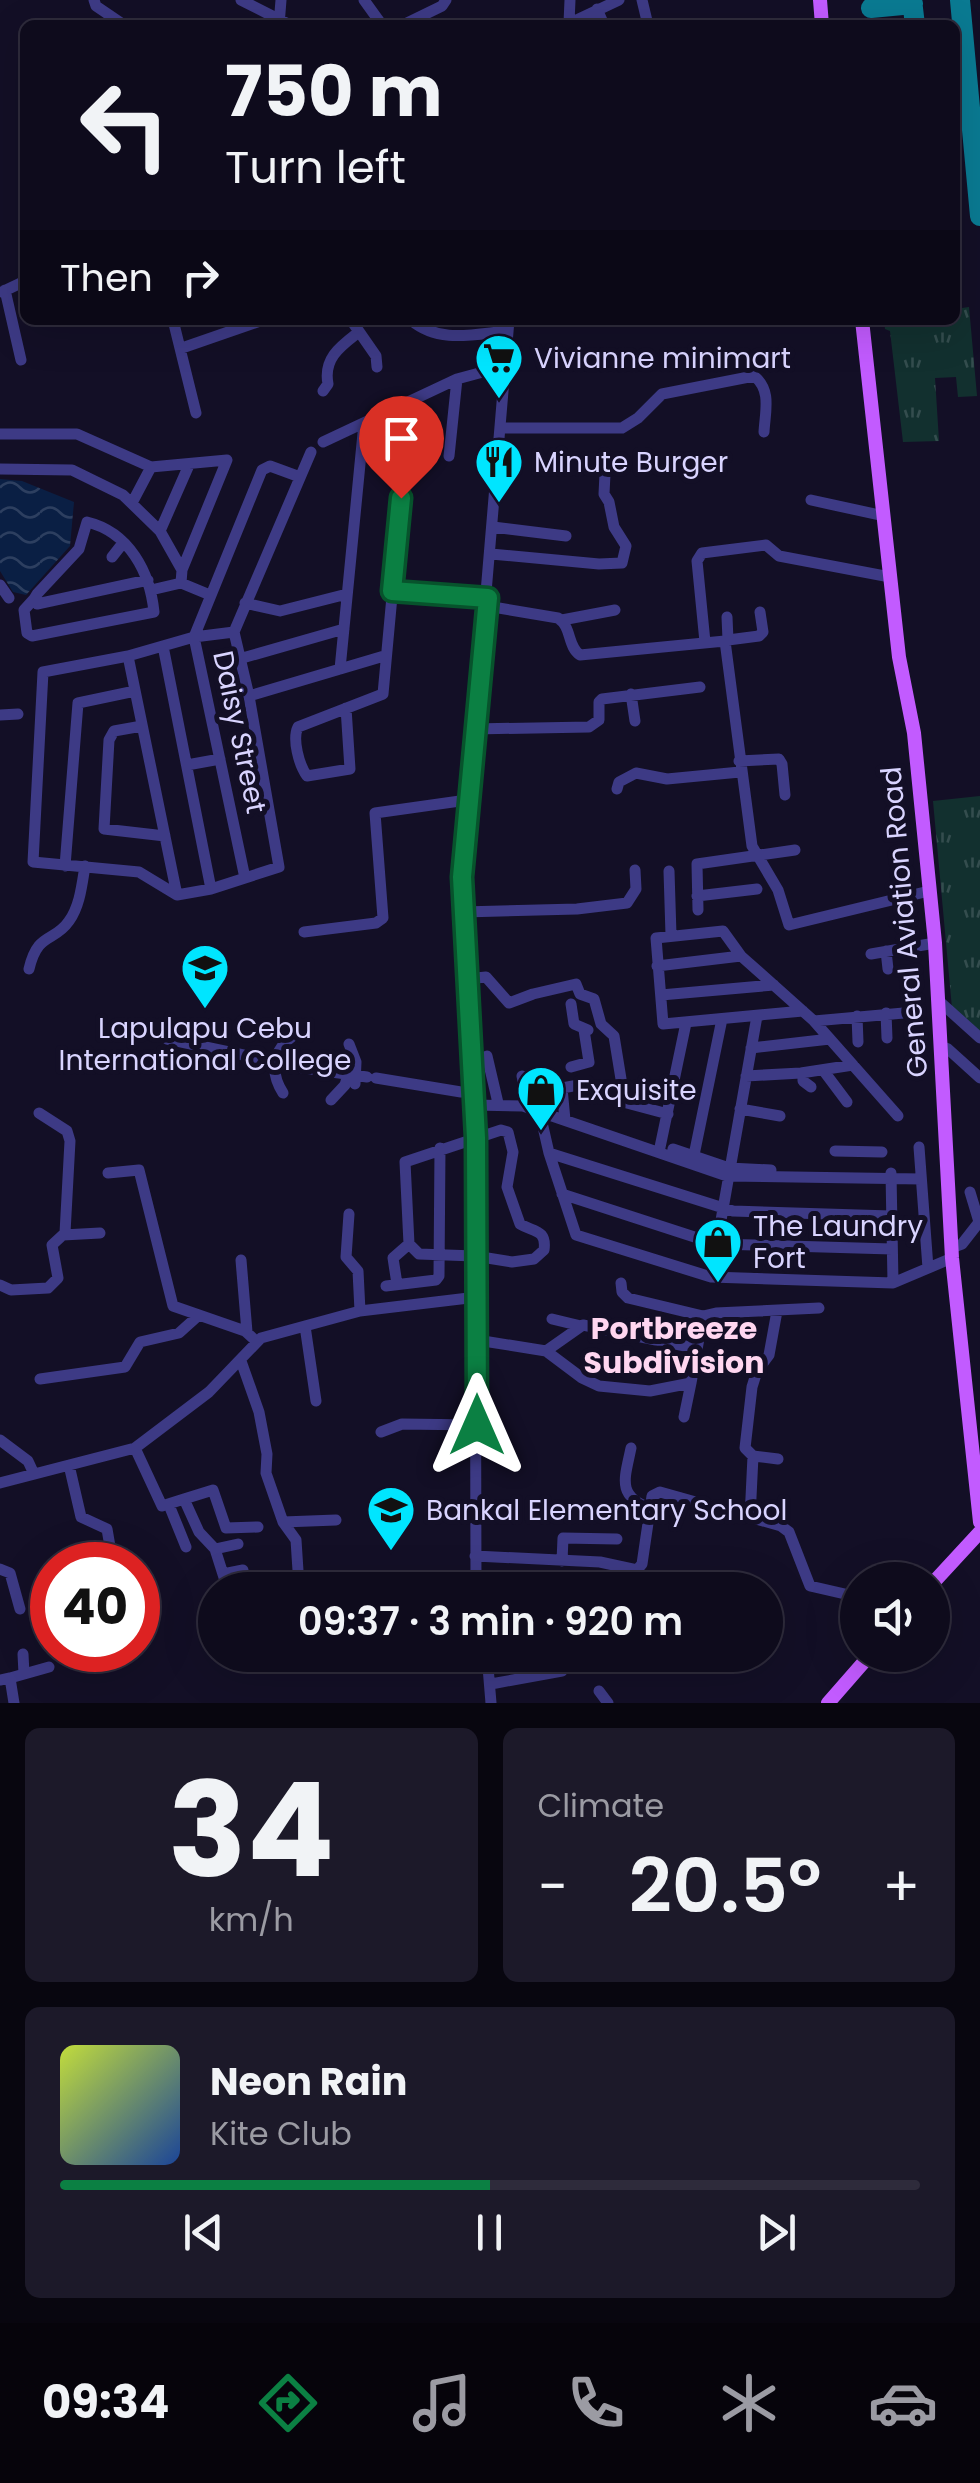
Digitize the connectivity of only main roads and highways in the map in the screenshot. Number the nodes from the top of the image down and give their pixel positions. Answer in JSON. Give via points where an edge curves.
{"nodes":[{"id":1,"x":863,"y":325,"type":"edge"},
{"id":2,"x":980,"y":1522,"type":"edge"},
{"id":3,"x":980,"y":1532,"type":"edge"},
{"id":4,"x":950,"y":1564,"type":"edge"},
{"id":5,"x":855,"y":1672,"type":"edge"},
{"id":6,"x":828,"y":1703,"type":"edge"}],
"edges":[{"from":1,"to":2,"type":"main road","name":"General Aviation Road","via":[[935,944],[952,1253]]},
{"from":3,"to":4,"type":"main road"},
{"from":5,"to":6,"type":"main road"}]}
